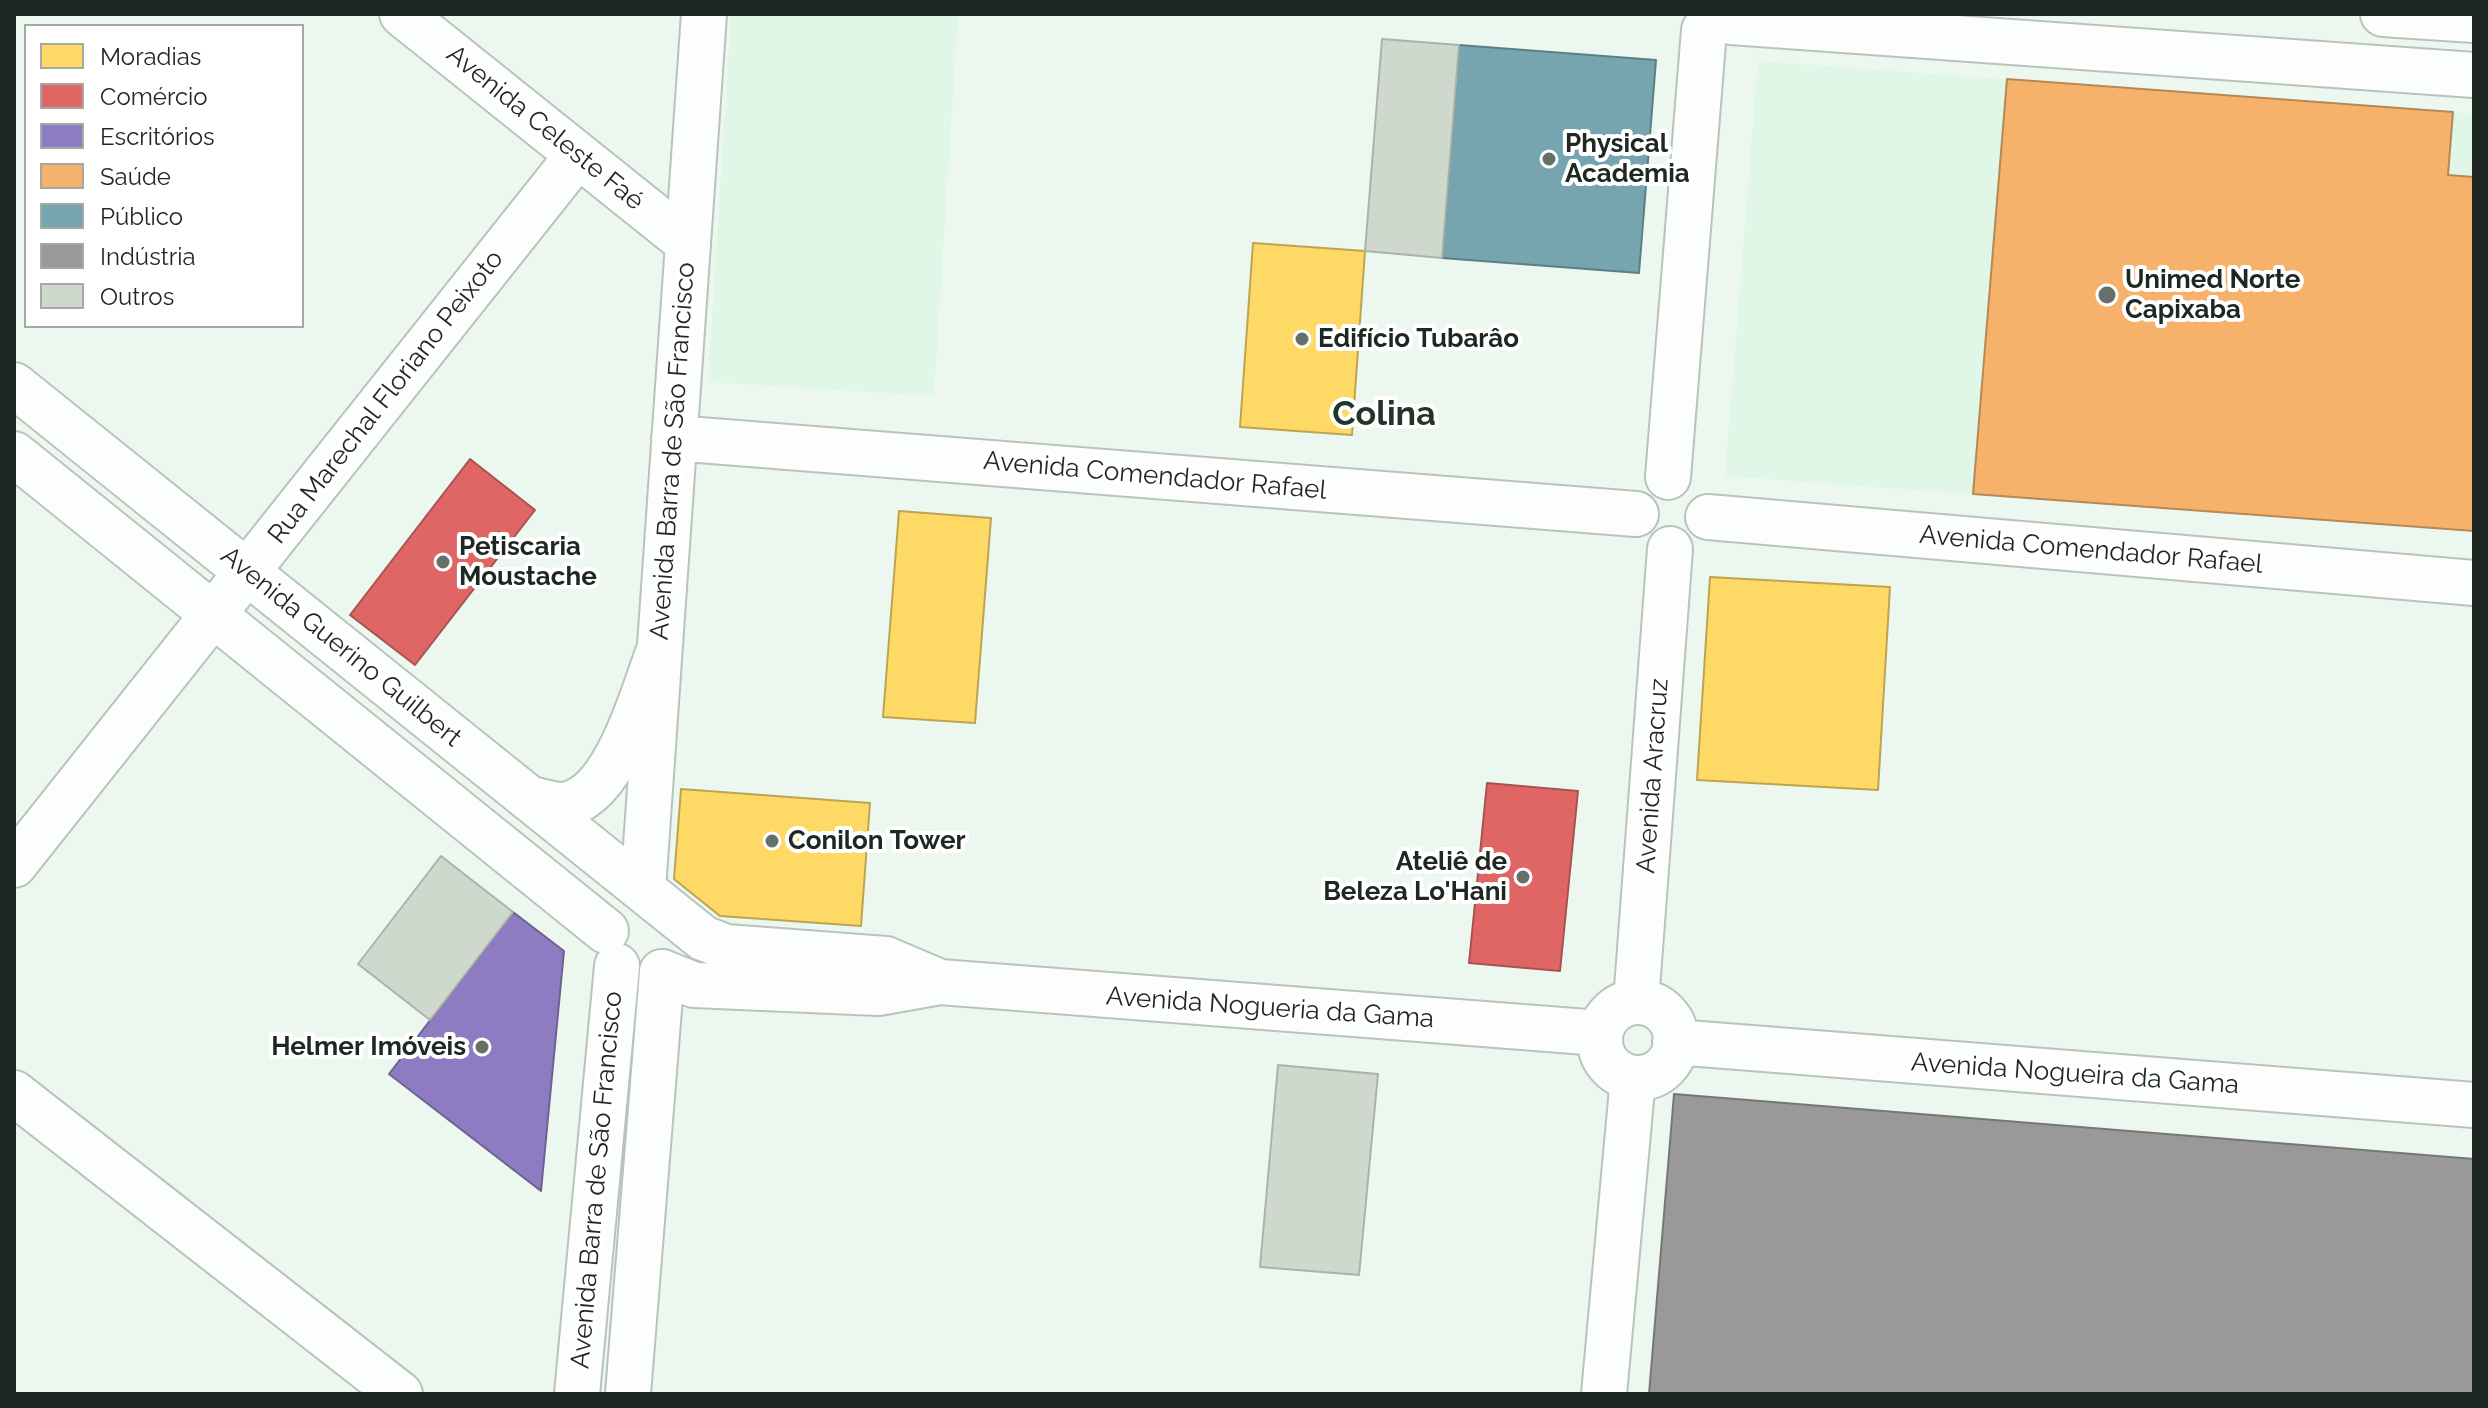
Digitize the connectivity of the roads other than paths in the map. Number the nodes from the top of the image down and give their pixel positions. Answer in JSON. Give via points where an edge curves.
{"nodes":[{"id":1,"x":402,"y":14,"type":"edge"},
{"id":2,"x":704,"y":14,"type":"edge"},
{"id":3,"x":2383,"y":14,"type":"edge"},
{"id":4,"x":1713,"y":20,"type":"edge"},
{"id":5,"x":2474,"y":20,"type":"edge"},
{"id":6,"x":2474,"y":75,"type":"edge"},
{"id":7,"x":578,"y":155,"type":"junction"},
{"id":8,"x":688,"y":243,"type":"junction"},
{"id":9,"x":14,"y":385,"type":"edge"},
{"id":10,"x":674,"y":438,"type":"junction"},
{"id":11,"x":14,"y":454,"type":"edge"},
{"id":12,"x":1668,"y":477,"type":"junction"},
{"id":13,"x":1636,"y":514,"type":"junction"},
{"id":14,"x":1708,"y":517,"type":"junction"},
{"id":15,"x":1670,"y":549,"type":"junction"},
{"id":16,"x":247,"y":572,"type":"junction"},
{"id":17,"x":2474,"y":583,"type":"edge"},
{"id":18,"x":213,"y":615,"type":"junction"},
{"id":19,"x":659,"y":650,"type":"junction"},
{"id":20,"x":531,"y":799,"type":"junction"},
{"id":21,"x":14,"y":865,"type":"edge"},
{"id":22,"x":655,"y":899,"type":"junction"},
{"id":23,"x":612,"y":948,"type":"junction"},
{"id":24,"x":662,"y":972,"type":"junction"},
{"id":25,"x":940,"y":982,"type":"junction"},
{"id":26,"x":1636,"y":1002,"type":"junction"},
{"id":27,"x":1600,"y":1033,"type":"junction"},
{"id":28,"x":1675,"y":1042,"type":"junction"},
{"id":29,"x":1633,"y":1078,"type":"junction"},
{"id":30,"x":14,"y":1093,"type":"edge"},
{"id":31,"x":2474,"y":1105,"type":"edge"},
{"id":32,"x":400,"y":1394,"type":"edge"},
{"id":33,"x":577,"y":1394,"type":"edge"},
{"id":34,"x":628,"y":1394,"type":"edge"},
{"id":35,"x":1604,"y":1394,"type":"edge"}],
"edges":[{"from":1,"to":7,"type":"street","name":"Avenida Celeste Faé"},
{"from":2,"to":8,"type":"street","name":"Avenida Barra de São Francisco"},
{"from":3,"to":5,"type":"street"},
{"from":4,"to":6,"type":"street"},
{"from":4,"to":12,"type":"street"},
{"from":7,"to":8,"type":"street","name":"Avenida Celeste Faé"},
{"from":7,"to":16,"type":"street","name":"Rua Marechal Floriano Peixoto"},
{"from":8,"to":10,"type":"street","name":"Avenida Barra de São Francisco"},
{"from":9,"to":16,"type":"street","name":"Avenida Guerino Guilbert"},
{"from":10,"to":13,"type":"street","name":"Avenida Comendador Rafael"},
{"from":10,"to":19,"type":"street","name":"Avenida Barra de São Francisco"},
{"from":11,"to":18,"type":"street","name":"Avenida Guerino Guilbert"},
{"from":12,"to":13,"type":"street","via":[[1642,494]]},
{"from":12,"to":14,"type":"street","via":[[1698,487]]},
{"from":13,"to":15,"type":"street","via":[[1643,535]]},
{"from":14,"to":15,"type":"street","via":[[1691,545]]},
{"from":14,"to":17,"type":"street","name":"Avenida Comendador Rafael"},
{"from":15,"to":26,"type":"street","name":"Avenida Aracruz"},
{"from":16,"to":18,"type":"street","name":"Rua Marechal Floriano Peixoto"},
{"from":16,"to":20,"type":"street","name":"Avenida Guerino Guilbert"},
{"from":18,"to":21,"type":"street","name":"Rua Marechal Floriano Peixoto"},
{"from":18,"to":23,"type":"street","name":"Avenida Guerino Guilbert"},
{"from":19,"to":20,"type":"street","via":[[615,763],[593,792],[563,805]]},
{"from":19,"to":22,"type":"street","name":"Avenida Barra de São Francisco"},
{"from":20,"to":22,"type":"street","name":"Avenida Guerino Guilbert"},
{"from":22,"to":23,"type":"street","via":[[619,909],[611,919]]},
{"from":22,"to":24,"type":"street","via":[[681,930],[672,964]]},
{"from":22,"to":25,"type":"street","name":"Avenida Nogueria da Gama","via":[[703,938],[726,947],[886,959]]},
{"from":23,"to":24,"type":"street","via":[[638,976]]},
{"from":23,"to":33,"type":"street","name":"Avenida Barra de São Francisco"},
{"from":24,"to":25,"type":"street","name":"Avenida Nogueria da Gama","via":[[694,985],[878,993]]},
{"from":24,"to":34,"type":"street","name":"Avenida Barra de São Francisco"},
{"from":25,"to":27,"type":"street","name":"Avenida Nogueria da Gama"},
{"from":26,"to":27,"type":"street","via":[[1613,1012]]},
{"from":26,"to":28,"type":"street","via":[[1661,1009]]},
{"from":27,"to":29,"type":"street","via":[[1604,1058]]},
{"from":28,"to":29,"type":"street","via":[[1673,1055],[1657,1073]]},
{"from":28,"to":31,"type":"street","name":"Avenida Nogueira da Gama"},
{"from":29,"to":35,"type":"street"},
{"from":30,"to":32,"type":"street"}]}
